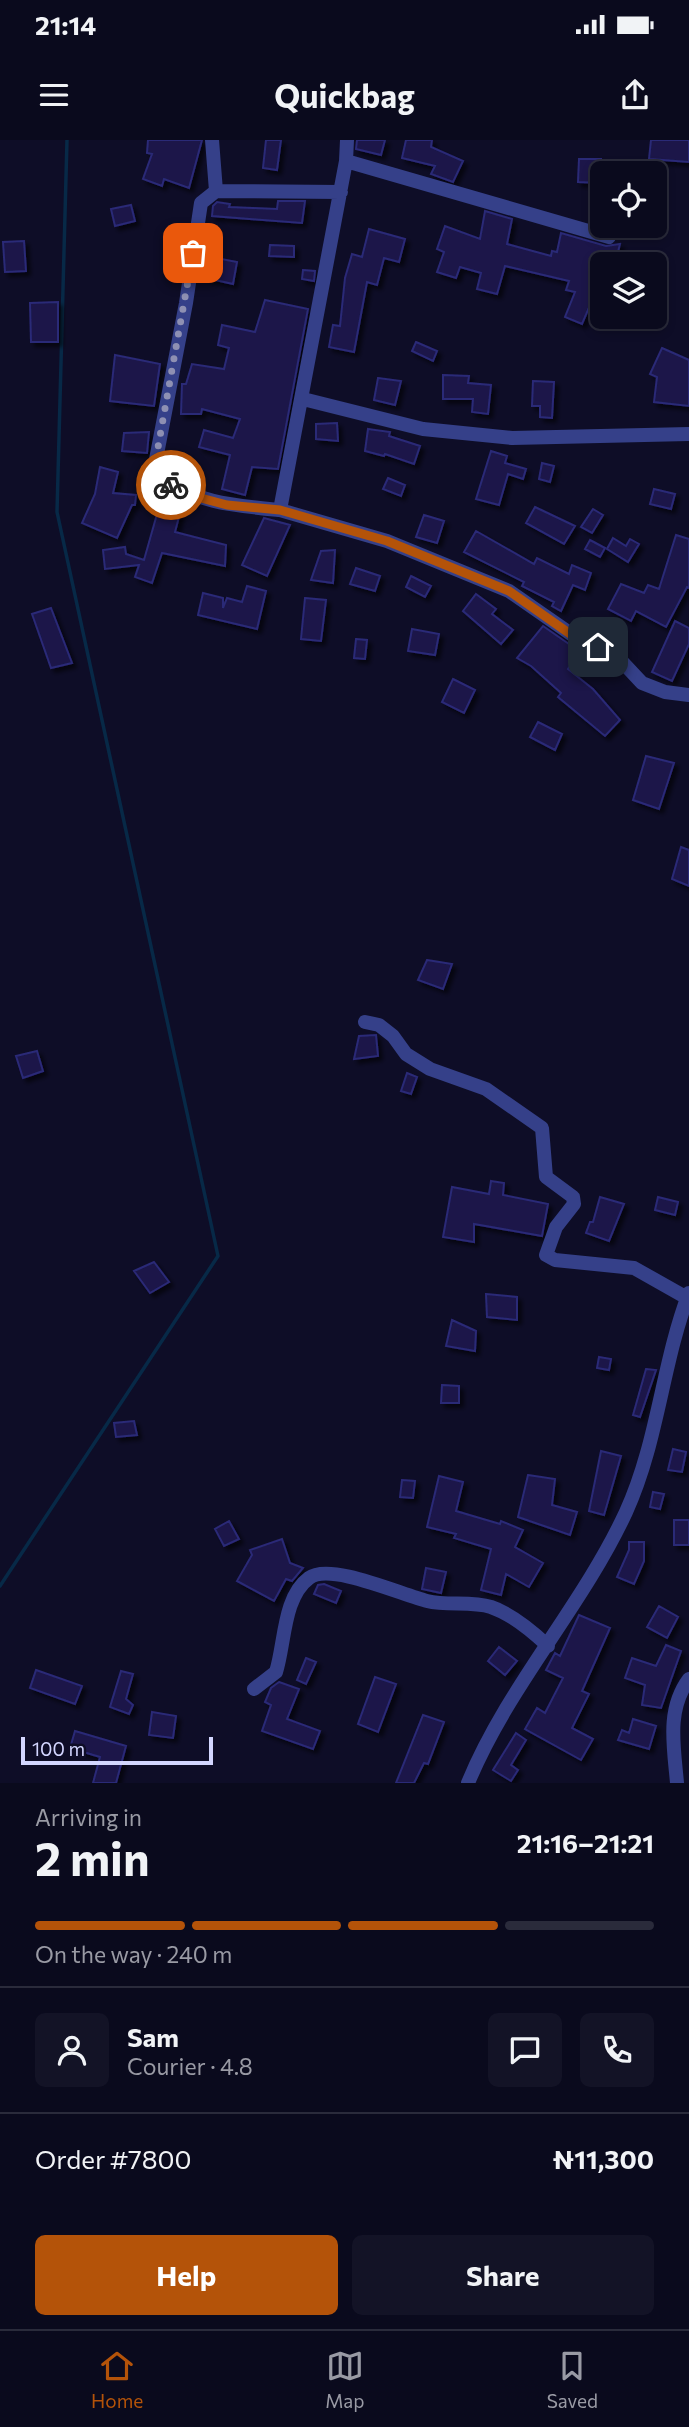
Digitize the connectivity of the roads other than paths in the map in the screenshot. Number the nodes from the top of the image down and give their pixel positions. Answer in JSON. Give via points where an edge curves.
{"nodes":[{"id":1,"x":212,"y":140,"type":"edge"},
{"id":2,"x":347,"y":140,"type":"edge"},
{"id":3,"x":346,"y":161,"type":"junction"},
{"id":4,"x":216,"y":191,"type":"junction"},
{"id":5,"x":341,"y":192,"type":"junction"},
{"id":6,"x":590,"y":232,"type":"edge"},
{"id":7,"x":303,"y":399,"type":"junction"},
{"id":8,"x":689,"y":434,"type":"edge"},
{"id":9,"x":280,"y":510,"type":"junction"},
{"id":10,"x":689,"y":695,"type":"edge"},
{"id":11,"x":365,"y":1022,"type":"dead end"},
{"id":12,"x":688,"y":1295,"type":"edge"},
{"id":13,"x":548,"y":1646,"type":"junction"},
{"id":14,"x":689,"y":1679,"type":"edge"},
{"id":15,"x":254,"y":1689,"type":"dead end"},
{"id":16,"x":468,"y":1783,"type":"edge"},
{"id":17,"x":677,"y":1783,"type":"edge"}],
"edges":[{"from":1,"to":4,"type":"street"},
{"from":2,"to":3,"type":"street"},
{"from":3,"to":5,"type":"street"},
{"from":3,"to":6,"type":"street"},
{"from":4,"to":5,"type":"street"},
{"from":4,"to":9,"type":"street","via":[[201,203],[153,475],[186,494],[227,505]]},
{"from":5,"to":7,"type":"street"},
{"from":7,"to":8,"type":"street","via":[[423,429],[512,438]]},
{"from":7,"to":9,"type":"street"},
{"from":9,"to":10,"type":"street","via":[[387,541],[509,591],[583,643],[612,651],[642,683]]},
{"from":11,"to":12,"type":"street","via":[[379,1025],[406,1054],[430,1069],[486,1089],[542,1128],[546,1177],[573,1197],[574,1204],[556,1227],[546,1255],[555,1260],[634,1268]]},
{"from":12,"to":13,"type":"street","via":[[643,1471],[601,1563]]},
{"from":13,"to":15,"type":"street","via":[[530,1629],[490,1607],[426,1601],[323,1572],[302,1585],[286,1624],[276,1672]]},
{"from":13,"to":16,"type":"street","via":[[496,1726]]},
{"from":14,"to":17,"type":"street","via":[[678,1694],[672,1722]]}]}
